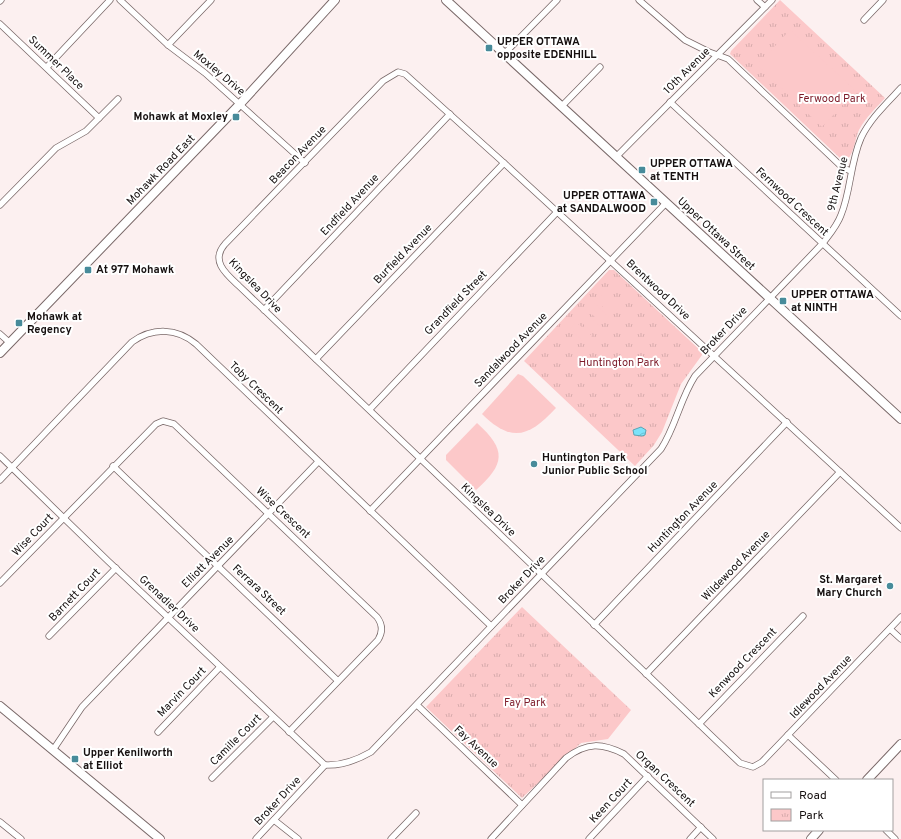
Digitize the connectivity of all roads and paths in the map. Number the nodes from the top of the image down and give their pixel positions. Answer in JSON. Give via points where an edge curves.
{"nodes":[{"id":1,"x":110,"y":0,"type":"edge"},
{"id":2,"x":120,"y":0,"type":"edge"},
{"id":3,"x":211,"y":0,"type":"edge"},
{"id":4,"x":335,"y":0,"type":"edge"},
{"id":5,"x":446,"y":0,"type":"edge"},
{"id":6,"x":556,"y":0,"type":"edge"},
{"id":7,"x":639,"y":0,"type":"edge"},
{"id":8,"x":757,"y":0,"type":"edge"},
{"id":9,"x":772,"y":0,"type":"edge"},
{"id":10,"x":883,"y":0,"type":"edge"},
{"id":11,"x":765,"y":7,"type":"junction"},
{"id":12,"x":864,"y":20,"type":"dead end"},
{"id":13,"x":0,"y":24,"type":"edge"},
{"id":14,"x":168,"y":45,"type":"junction"},
{"id":15,"x":504,"y":54,"type":"junction"},
{"id":16,"x":718,"y":54,"type":"junction"},
{"id":17,"x":46,"y":67,"type":"junction"},
{"id":18,"x":600,"y":67,"type":"dead end"},
{"id":19,"x":398,"y":72,"type":"joint"},
{"id":20,"x":901,"y":88,"type":"edge"},
{"id":21,"x":118,"y":99,"type":"dead end"},
{"id":22,"x":670,"y":102,"type":"junction"},
{"id":23,"x":240,"y":104,"type":"junction"},
{"id":24,"x":561,"y":107,"type":"junction"},
{"id":25,"x":450,"y":114,"type":"junction"},
{"id":26,"x":99,"y":118,"type":"junction"},
{"id":27,"x":616,"y":157,"type":"junction"},
{"id":28,"x":305,"y":163,"type":"junction"},
{"id":29,"x":504,"y":163,"type":"junction"},
{"id":30,"x":851,"y":171,"type":"junction"},
{"id":31,"x":666,"y":203,"type":"junction"},
{"id":32,"x":0,"y":205,"type":"edge"},
{"id":33,"x":557,"y":212,"type":"junction"},
{"id":34,"x":822,"y":243,"type":"junction"},
{"id":35,"x":219,"y":258,"type":"joint"},
{"id":36,"x":610,"y":260,"type":"junction"},
{"id":37,"x":769,"y":298,"type":"junction"},
{"id":38,"x":264,"y":310,"type":"junction"},
{"id":39,"x":901,"y":316,"type":"edge"},
{"id":40,"x":0,"y":334,"type":"edge"},
{"id":41,"x":10,"y":343,"type":"junction"},
{"id":42,"x":0,"y":353,"type":"edge"},
{"id":43,"x":714,"y":356,"type":"junction"},
{"id":44,"x":316,"y":359,"type":"junction"},
{"id":45,"x":370,"y":409,"type":"junction"},
{"id":46,"x":901,"y":419,"type":"edge"},
{"id":47,"x":787,"y":422,"type":"junction"},
{"id":48,"x":0,"y":456,"type":"edge"},
{"id":49,"x":420,"y":459,"type":"junction"},
{"id":50,"x":318,"y":462,"type":"junction"},
{"id":51,"x":113,"y":466,"type":"junction"},
{"id":52,"x":12,"y":468,"type":"junction"},
{"id":53,"x":840,"y":472,"type":"junction"},
{"id":54,"x":0,"y":480,"type":"edge"},
{"id":55,"x":370,"y":511,"type":"junction"},
{"id":56,"x":269,"y":514,"type":"junction"},
{"id":57,"x":63,"y":518,"type":"junction"},
{"id":58,"x":901,"y":528,"type":"edge"},
{"id":59,"x":218,"y":566,"type":"junction"},
{"id":60,"x":116,"y":568,"type":"junction"},
{"id":61,"x":541,"y":575,"type":"junction"},
{"id":62,"x":0,"y":582,"type":"edge"},
{"id":63,"x":803,"y":616,"type":"dead end"},
{"id":64,"x":168,"y":617,"type":"junction"},
{"id":65,"x":901,"y":617,"type":"edge"},
{"id":66,"x":594,"y":625,"type":"junction"},
{"id":67,"x":491,"y":626,"type":"junction"},
{"id":68,"x":890,"y":629,"type":"junction"},
{"id":69,"x":49,"y":636,"type":"dead end"},
{"id":70,"x":901,"y":639,"type":"edge"},
{"id":71,"x":220,"y":667,"type":"junction"},
{"id":72,"x":646,"y":674,"type":"junction"},
{"id":73,"x":338,"y":680,"type":"junction"},
{"id":74,"x":417,"y":705,"type":"junction"},
{"id":75,"x":0,"y":706,"type":"edge"},
{"id":76,"x":273,"y":716,"type":"junction"},
{"id":77,"x":698,"y":724,"type":"junction"},
{"id":78,"x":158,"y":732,"type":"dead end"},
{"id":79,"x":290,"y":732,"type":"junction"},
{"id":80,"x":788,"y":735,"type":"junction"},
{"id":81,"x":901,"y":744,"type":"edge"},
{"id":82,"x":53,"y":750,"type":"junction"},
{"id":83,"x":325,"y":765,"type":"junction"},
{"id":84,"x":753,"y":767,"type":"joint"},
{"id":85,"x":648,"y":776,"type":"junction"},
{"id":86,"x":212,"y":778,"type":"dead end"},
{"id":87,"x":835,"y":779,"type":"edge"},
{"id":88,"x":868,"y":779,"type":"edge"},
{"id":89,"x":522,"y":805,"type":"junction"},
{"id":90,"x":416,"y":813,"type":"dead end"},
{"id":91,"x":274,"y":820,"type":"junction"},
{"id":92,"x":0,"y":822,"type":"edge"},
{"id":93,"x":701,"y":827,"type":"junction"},
{"id":94,"x":818,"y":831,"type":"edge"},
{"id":95,"x":887,"y":831,"type":"edge"},
{"id":96,"x":21,"y":839,"type":"edge"},
{"id":97,"x":160,"y":839,"type":"edge"},
{"id":98,"x":256,"y":839,"type":"edge"},
{"id":99,"x":298,"y":839,"type":"edge"},
{"id":100,"x":391,"y":839,"type":"edge"},
{"id":101,"x":491,"y":839,"type":"edge"},
{"id":102,"x":589,"y":839,"type":"edge"},
{"id":103,"x":690,"y":839,"type":"edge"},
{"id":104,"x":713,"y":839,"type":"edge"},
{"id":105,"x":811,"y":839,"type":"edge"},
{"id":106,"x":895,"y":839,"type":"edge"}],
"edges":[{"from":1,"to":17,"type":"street"},
{"from":2,"to":14,"type":"street","name":"Moxley Drive"},
{"from":3,"to":14,"type":"street"},
{"from":4,"to":23,"type":"main road","name":"Mohawk Road East"},
{"from":5,"to":15,"type":"main road","name":"Upper Ottawa Street"},
{"from":6,"to":15,"type":"street"},
{"from":7,"to":16,"type":"street","via":[[685,40]]},
{"from":8,"to":11,"type":"street"},
{"from":9,"to":11,"type":"street","name":"10th Avenue"},
{"from":10,"to":12,"type":"street"},
{"from":11,"to":16,"type":"street","name":"10th Avenue"},
{"from":13,"to":17,"type":"street","name":"Summer Place"},
{"from":14,"to":23,"type":"street","name":"Moxley Drive"},
{"from":15,"to":24,"type":"main road","name":"Upper Ottawa Street"},
{"from":16,"to":22,"type":"street","name":"10th Avenue"},
{"from":16,"to":30,"type":"street","via":[[728,59],[843,168]]},
{"from":17,"to":26,"type":"street","name":"Summer Place"},
{"from":18,"to":24,"type":"street"},
{"from":19,"to":25,"type":"street","name":"Brentwood Drive","via":[[409,76]]},
{"from":19,"to":28,"type":"street","name":"Beacon Avenue","via":[[383,80]]},
{"from":20,"to":30,"type":"street","name":"9th Avenue","via":[[871,120],[861,138]]},
{"from":21,"to":26,"type":"street"},
{"from":22,"to":27,"type":"street","name":"10th Avenue"},
{"from":22,"to":34,"type":"street","name":"Fernwood Crescent"},
{"from":23,"to":28,"type":"street","name":"Moxley Drive"},
{"from":23,"to":41,"type":"main road","name":"Mohawk Road East"},
{"from":24,"to":27,"type":"main road","name":"Upper Ottawa Street"},
{"from":25,"to":29,"type":"street","name":"Brentwood Drive"},
{"from":25,"to":38,"type":"street","name":"Endfield Avenue"},
{"from":26,"to":32,"type":"street","via":[[86,131],[56,148]]},
{"from":27,"to":31,"type":"main road","name":"Upper Ottawa Street"},
{"from":28,"to":35,"type":"street","name":"Beacon Avenue","via":[[223,246]]},
{"from":29,"to":33,"type":"street","name":"Brentwood Drive"},
{"from":29,"to":44,"type":"street","name":"Burfield Avenue"},
{"from":30,"to":34,"type":"street","name":"9th Avenue","via":[[841,216]]},
{"from":31,"to":36,"type":"street","name":"Sandalwood Avenue"},
{"from":31,"to":37,"type":"main road","name":"Upper Ottawa Street"},
{"from":33,"to":36,"type":"street","name":"Brentwood Drive"},
{"from":33,"to":45,"type":"street","name":"Grandfield Street"},
{"from":34,"to":37,"type":"street","name":"9th Avenue"},
{"from":34,"to":39,"type":"street","name":"Fernwood Crescent"},
{"from":35,"to":38,"type":"street","name":"Kingslea Drive","via":[[224,271]]},
{"from":36,"to":43,"type":"street","name":"Brentwood Drive"},
{"from":36,"to":49,"type":"street","name":"Sandalwood Avenue"},
{"from":37,"to":43,"type":"street","name":"Broker Drive"},
{"from":37,"to":46,"type":"main road","name":"Upper Ottawa Street"},
{"from":38,"to":44,"type":"street","name":"Kingslea Drive"},
{"from":40,"to":41,"type":"street"},
{"from":41,"to":42,"type":"main road","name":"Mohawk Road East"},
{"from":43,"to":47,"type":"street","name":"Brentwood Drive"},
{"from":43,"to":61,"type":"street","name":"Broker Drive","via":[[690,383],[674,425],[661,449]]},
{"from":44,"to":45,"type":"street","name":"Kingslea Drive"},
{"from":45,"to":49,"type":"street","name":"Kingslea Drive"},
{"from":47,"to":53,"type":"street","name":"Brentwood Drive"},
{"from":47,"to":66,"type":"street","name":"Huntington Avenue"},
{"from":48,"to":52,"type":"street","name":"Grenadier Drive"},
{"from":49,"to":55,"type":"street","name":"Sandalwood Avenue"},
{"from":49,"to":61,"type":"street","name":"Kingslea Drive"},
{"from":50,"to":52,"type":"street","name":"Toby Crescent","via":[[190,340],[178,333],[160,331],[141,336],[132,342]]},
{"from":50,"to":55,"type":"street","name":"Toby Crescent"},
{"from":50,"to":56,"type":"street","name":"Elliott Avenue"},
{"from":51,"to":56,"type":"street","name":"Wise Crescent","via":[[156,424],[168,421],[176,425]]},
{"from":51,"to":57,"type":"street","name":"Wise Crescent"},
{"from":51,"to":59,"type":"street","name":"Ferrara Street"},
{"from":52,"to":54,"type":"street","name":"Toby Crescent"},
{"from":52,"to":57,"type":"street","name":"Grenadier Drive"},
{"from":53,"to":58,"type":"street","name":"Brentwood Drive"},
{"from":53,"to":72,"type":"street","name":"Wildewood Avenue"},
{"from":55,"to":67,"type":"street","name":"Toby Crescent"},
{"from":56,"to":59,"type":"street","name":"Elliott Avenue"},
{"from":56,"to":73,"type":"street","name":"Wise Crescent","via":[[377,617],[381,624],[378,640]]},
{"from":57,"to":60,"type":"street","name":"Grenadier Drive"},
{"from":57,"to":62,"type":"street","name":"Wise Court"},
{"from":59,"to":64,"type":"street","name":"Elliott Avenue"},
{"from":59,"to":73,"type":"street","name":"Ferrara Street"},
{"from":60,"to":64,"type":"street","name":"Grenadier Drive"},
{"from":60,"to":69,"type":"street","name":"Barnett Court"},
{"from":61,"to":66,"type":"street","name":"Kingslea Drive"},
{"from":61,"to":67,"type":"street","name":"Broker Drive"},
{"from":63,"to":77,"type":"street","name":"Kenwood Crescent"},
{"from":64,"to":71,"type":"street","name":"Grenadier Drive"},
{"from":64,"to":82,"type":"street","name":"Elliott Avenue","via":[[82,707]]},
{"from":65,"to":68,"type":"street","name":"Idlewood Avenue"},
{"from":66,"to":72,"type":"street","name":"Kingslea Drive"},
{"from":67,"to":74,"type":"street","name":"Broker Drive"},
{"from":68,"to":70,"type":"street"},
{"from":68,"to":80,"type":"street","name":"Idlewood Avenue"},
{"from":71,"to":76,"type":"street","name":"Grenadier Drive"},
{"from":71,"to":78,"type":"street","name":"Marvin Court"},
{"from":72,"to":77,"type":"street","name":"Kingslea Drive"},
{"from":73,"to":79,"type":"street","name":"Wise Crescent"},
{"from":74,"to":83,"type":"street","name":"Broker Drive","via":[[371,752],[358,760],[344,764]]},
{"from":74,"to":89,"type":"street","name":"Fay Avenue"},
{"from":75,"to":82,"type":"main road"},
{"from":76,"to":79,"type":"street","name":"Grenadier Drive"},
{"from":76,"to":86,"type":"street","name":"Camille Court"},
{"from":77,"to":84,"type":"street","name":"Kingslea Drive","via":[[740,763]]},
{"from":79,"to":83,"type":"street","name":"Grenadier Drive"},
{"from":80,"to":84,"type":"street","name":"Idlewood Avenue","via":[[762,762]]},
{"from":80,"to":87,"type":"street"},
{"from":81,"to":88,"type":"main road"},
{"from":82,"to":97,"type":"main road"},
{"from":83,"to":91,"type":"street","name":"Broker Drive"},
{"from":85,"to":89,"type":"street","name":"Organ Crescent","via":[[624,754],[610,747],[590,746],[575,751],[566,758]]},
{"from":85,"to":93,"type":"street","name":"Organ Crescent"},
{"from":85,"to":102,"type":"street","name":"Keen Court"},
{"from":89,"to":101,"type":"street","name":"Organ Crescent"},
{"from":90,"to":100,"type":"street"},
{"from":91,"to":98,"type":"street","name":"Broker Drive"},
{"from":91,"to":99,"type":"street"},
{"from":92,"to":96,"type":"street"},
{"from":93,"to":103,"type":"street"},
{"from":93,"to":104,"type":"street","name":"Organ Crescent"},
{"from":94,"to":105,"type":"main road"},
{"from":95,"to":106,"type":"street"}]}
